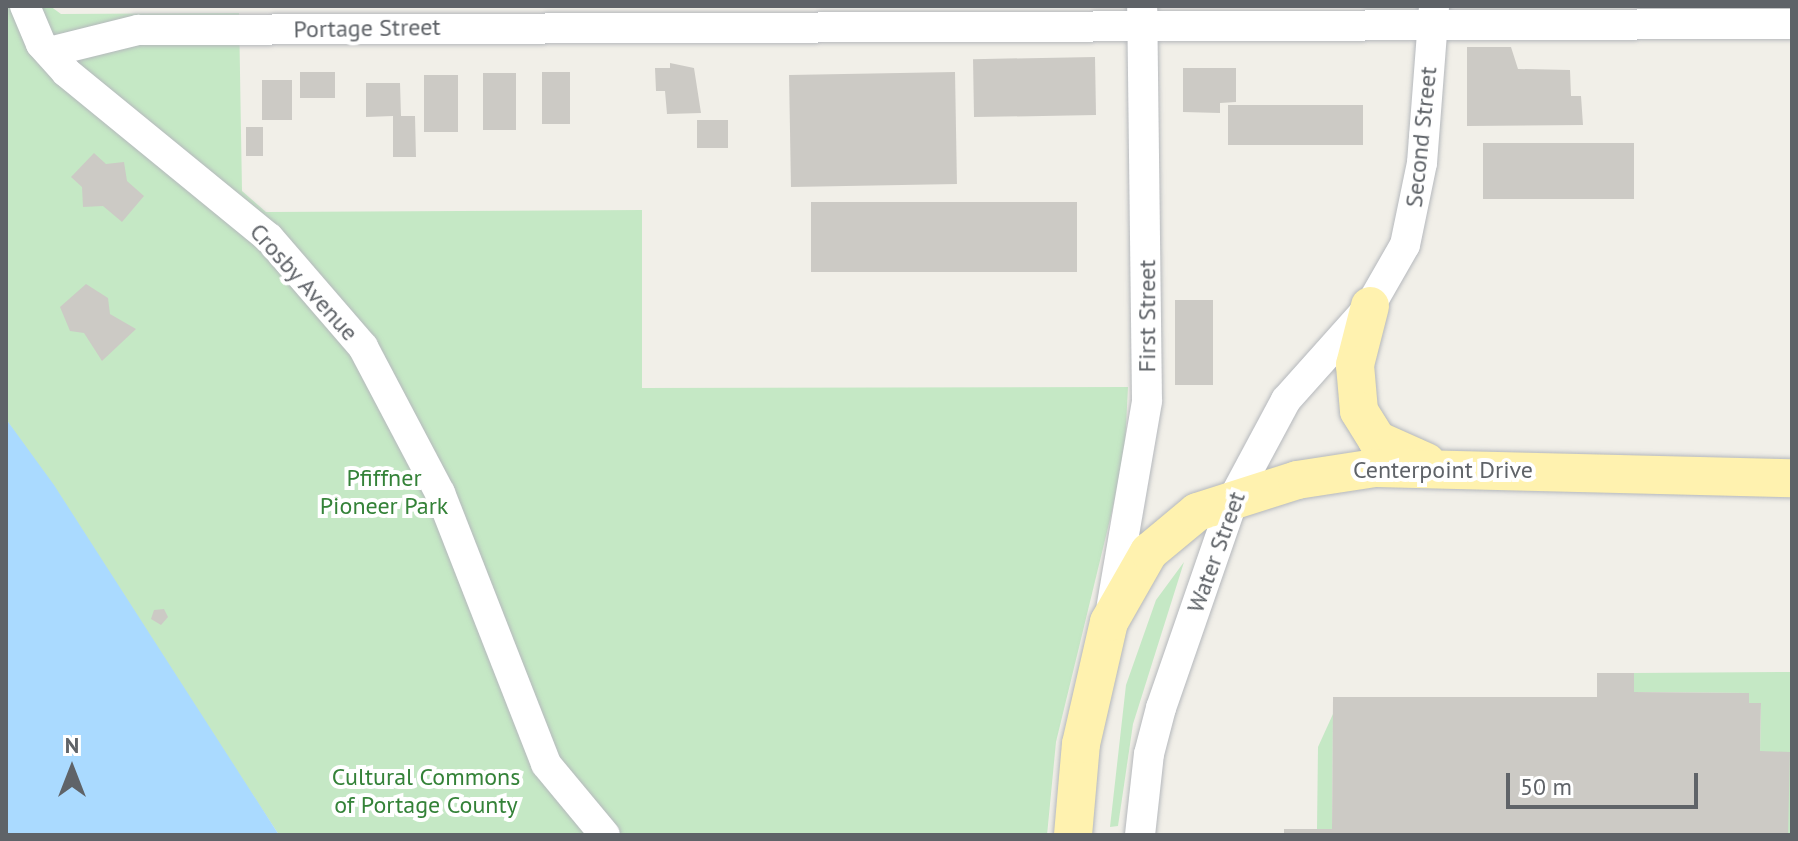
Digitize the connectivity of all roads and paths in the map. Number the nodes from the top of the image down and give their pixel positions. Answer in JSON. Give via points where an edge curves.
{"nodes":[{"id":1,"x":25,"y":6,"type":"edge"},
{"id":2,"x":1432,"y":14,"type":"edge"},
{"id":3,"x":1142,"y":15,"type":"edge"},
{"id":4,"x":620,"y":16,"type":"edge"},
{"id":5,"x":1792,"y":24,"type":"edge"},
{"id":6,"x":49,"y":52,"type":"junction"},
{"id":7,"x":1370,"y":306,"type":"junction"},
{"id":8,"x":1440,"y":467,"type":"junction"},
{"id":9,"x":1792,"y":478,"type":"edge"},
{"id":10,"x":1234,"y":497,"type":"junction"},
{"id":11,"x":1109,"y":622,"type":"junction"},
{"id":12,"x":605,"y":835,"type":"edge"},
{"id":13,"x":1073,"y":835,"type":"edge"},
{"id":14,"x":1140,"y":835,"type":"edge"}],
"edges":[{"from":1,"to":6,"type":"street","name":"Crosby Avenue"},
{"from":2,"to":3,"type":"street","name":"Portage Street"},
{"from":2,"to":5,"type":"street","name":"Portage Street"},
{"from":2,"to":7,"type":"street","name":"Second Street","via":[[1418,196],[1405,245]]},
{"from":3,"to":4,"type":"street","name":"Portage Street"},
{"from":3,"to":11,"type":"street","name":"First Street","via":[[1147,401]]},
{"from":4,"to":6,"type":"street","name":"Portage Street","via":[[138,30]]},
{"from":6,"to":12,"type":"street","name":"Crosby Avenue","via":[[66,72],[269,238],[363,347],[440,493],[546,764]]},
{"from":7,"to":8,"type":"main road","via":[[1355,365],[1359,411],[1377,440],[1390,449]]},
{"from":7,"to":10,"type":"street","name":"Water Street","via":[[1286,400]]},
{"from":8,"to":9,"type":"main road","name":"Centerpoint Drive"},
{"from":8,"to":10,"type":"main road","name":"Centerpoint Drive","via":[[1337,471]]},
{"from":10,"to":11,"type":"main road","name":"Centerpoint Drive","via":[[1197,512],[1162,538],[1129,579]]},
{"from":10,"to":14,"type":"street","name":"Water Street","via":[[1161,708],[1147,767]]},
{"from":11,"to":13,"type":"main road","via":[[1081,744]]}]}
